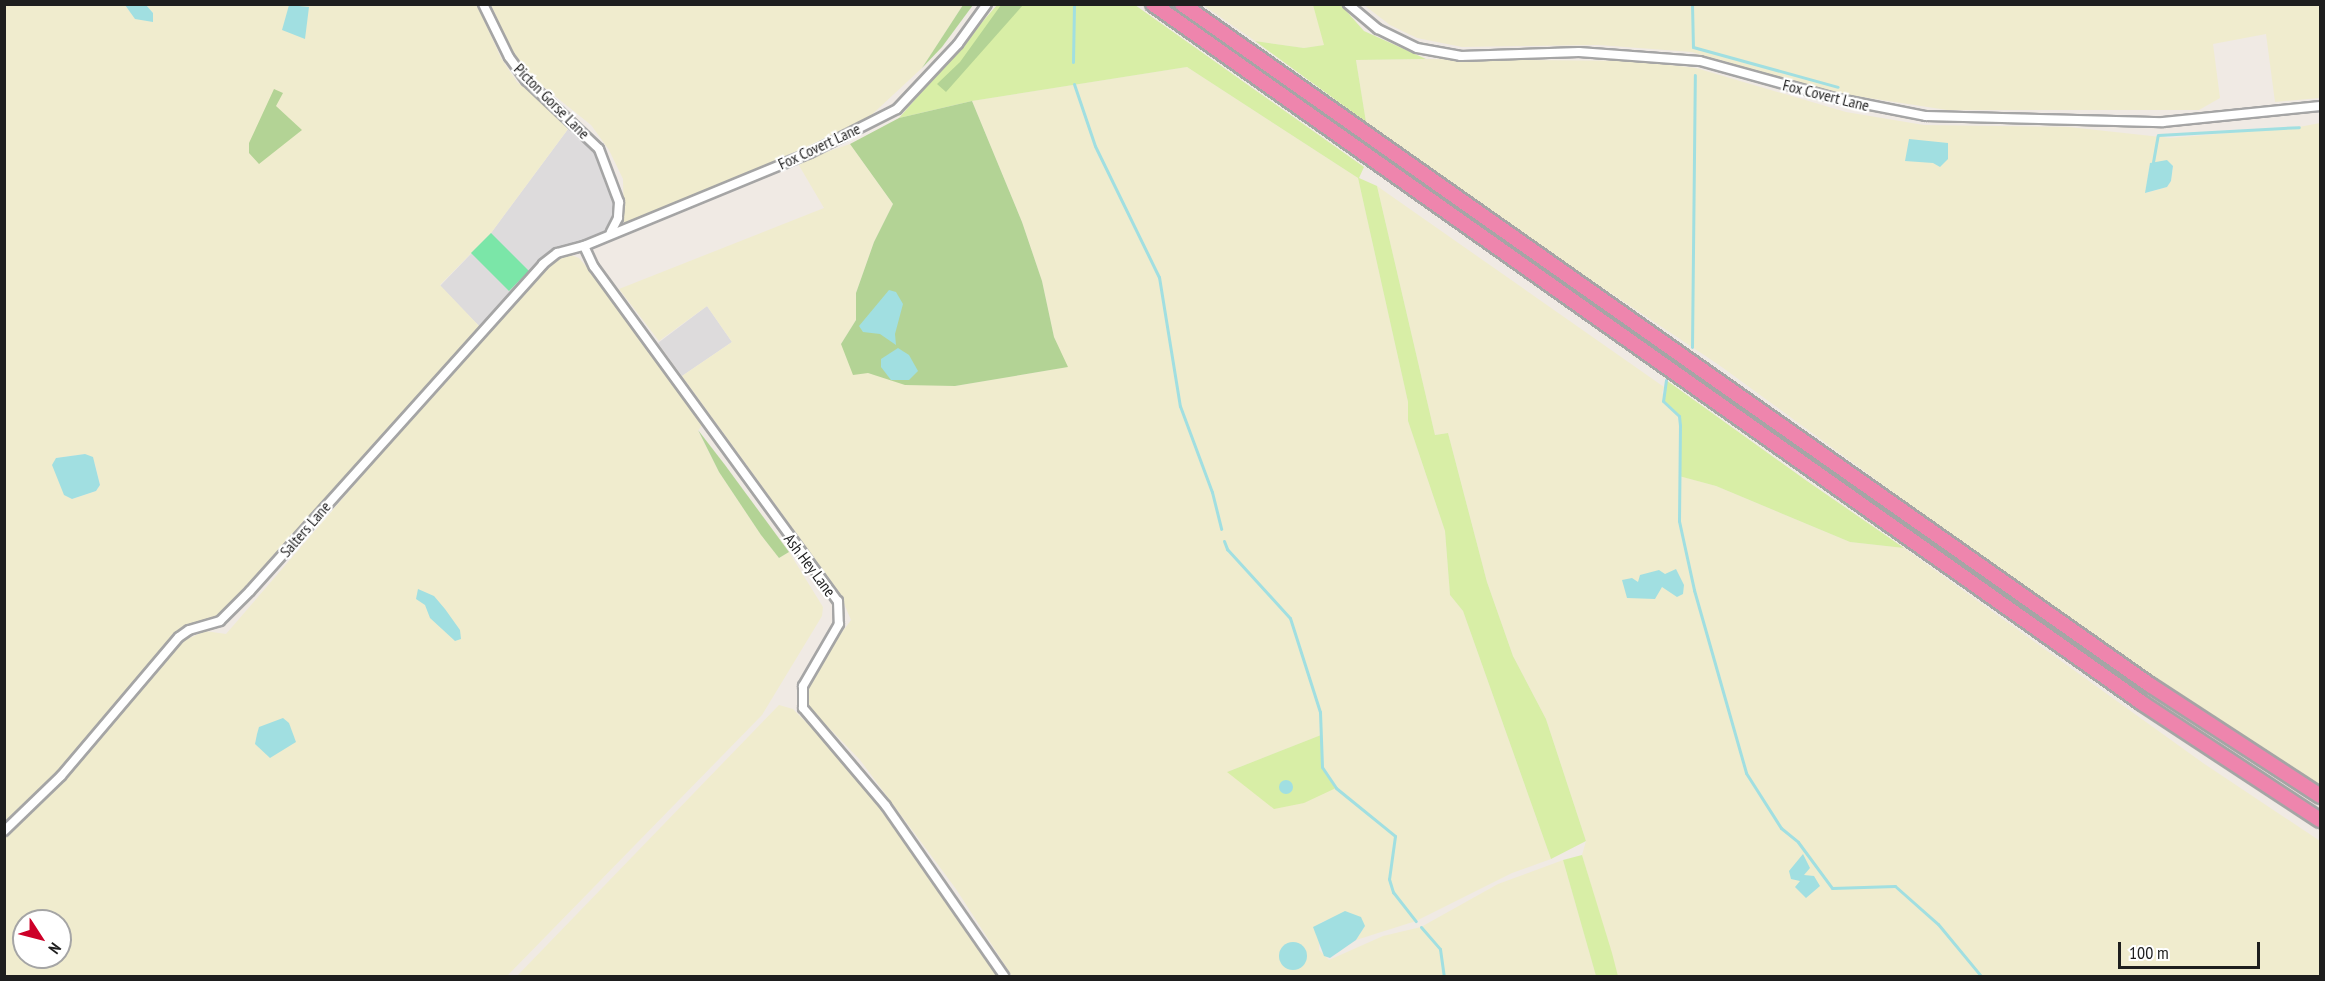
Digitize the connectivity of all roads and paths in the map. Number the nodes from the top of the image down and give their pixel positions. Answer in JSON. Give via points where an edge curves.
{"nodes":[{"id":1,"x":483,"y":4,"type":"edge"},
{"id":2,"x":987,"y":4,"type":"edge"},
{"id":3,"x":1153,"y":4,"type":"edge"},
{"id":4,"x":1182,"y":4,"type":"edge"},
{"id":5,"x":1348,"y":4,"type":"edge"},
{"id":6,"x":2320,"y":106,"type":"edge"},
{"id":7,"x":611,"y":232,"type":"junction"},
{"id":8,"x":584,"y":246,"type":"junction"},
{"id":9,"x":2320,"y":796,"type":"edge"},
{"id":10,"x":2320,"y":820,"type":"edge"},
{"id":11,"x":4,"y":831,"type":"edge"},
{"id":12,"x":1004,"y":976,"type":"edge"}],
"edges":[{"from":1,"to":7,"type":"street","name":"Picton Gorse Lane","via":[[509,57],[526,80],[599,149],[619,202],[618,218]]},
{"from":2,"to":7,"type":"street","name":"Fox Covert Lane","via":[[958,44],[897,110],[810,153]]},
{"from":3,"to":10,"type":"highway","via":[[2142,703]]},
{"from":4,"to":9,"type":"highway","via":[[2150,686]]},
{"from":5,"to":6,"type":"street","name":"Fox Covert Lane","via":[[1378,29],[1417,48],[1461,56],[1579,52],[1700,61],[1834,98],[1926,117],[2163,122]]},
{"from":7,"to":8,"type":"street","name":"Salters Lane"},
{"from":8,"to":11,"type":"street","name":"Salters Lane","via":[[556,253],[543,264],[250,591],[220,621],[179,637],[61,776]]},
{"from":8,"to":12,"type":"street","name":"Ash Hey Lane","via":[[594,267],[838,601],[839,624],[803,686],[802,708],[886,806]]}]}
